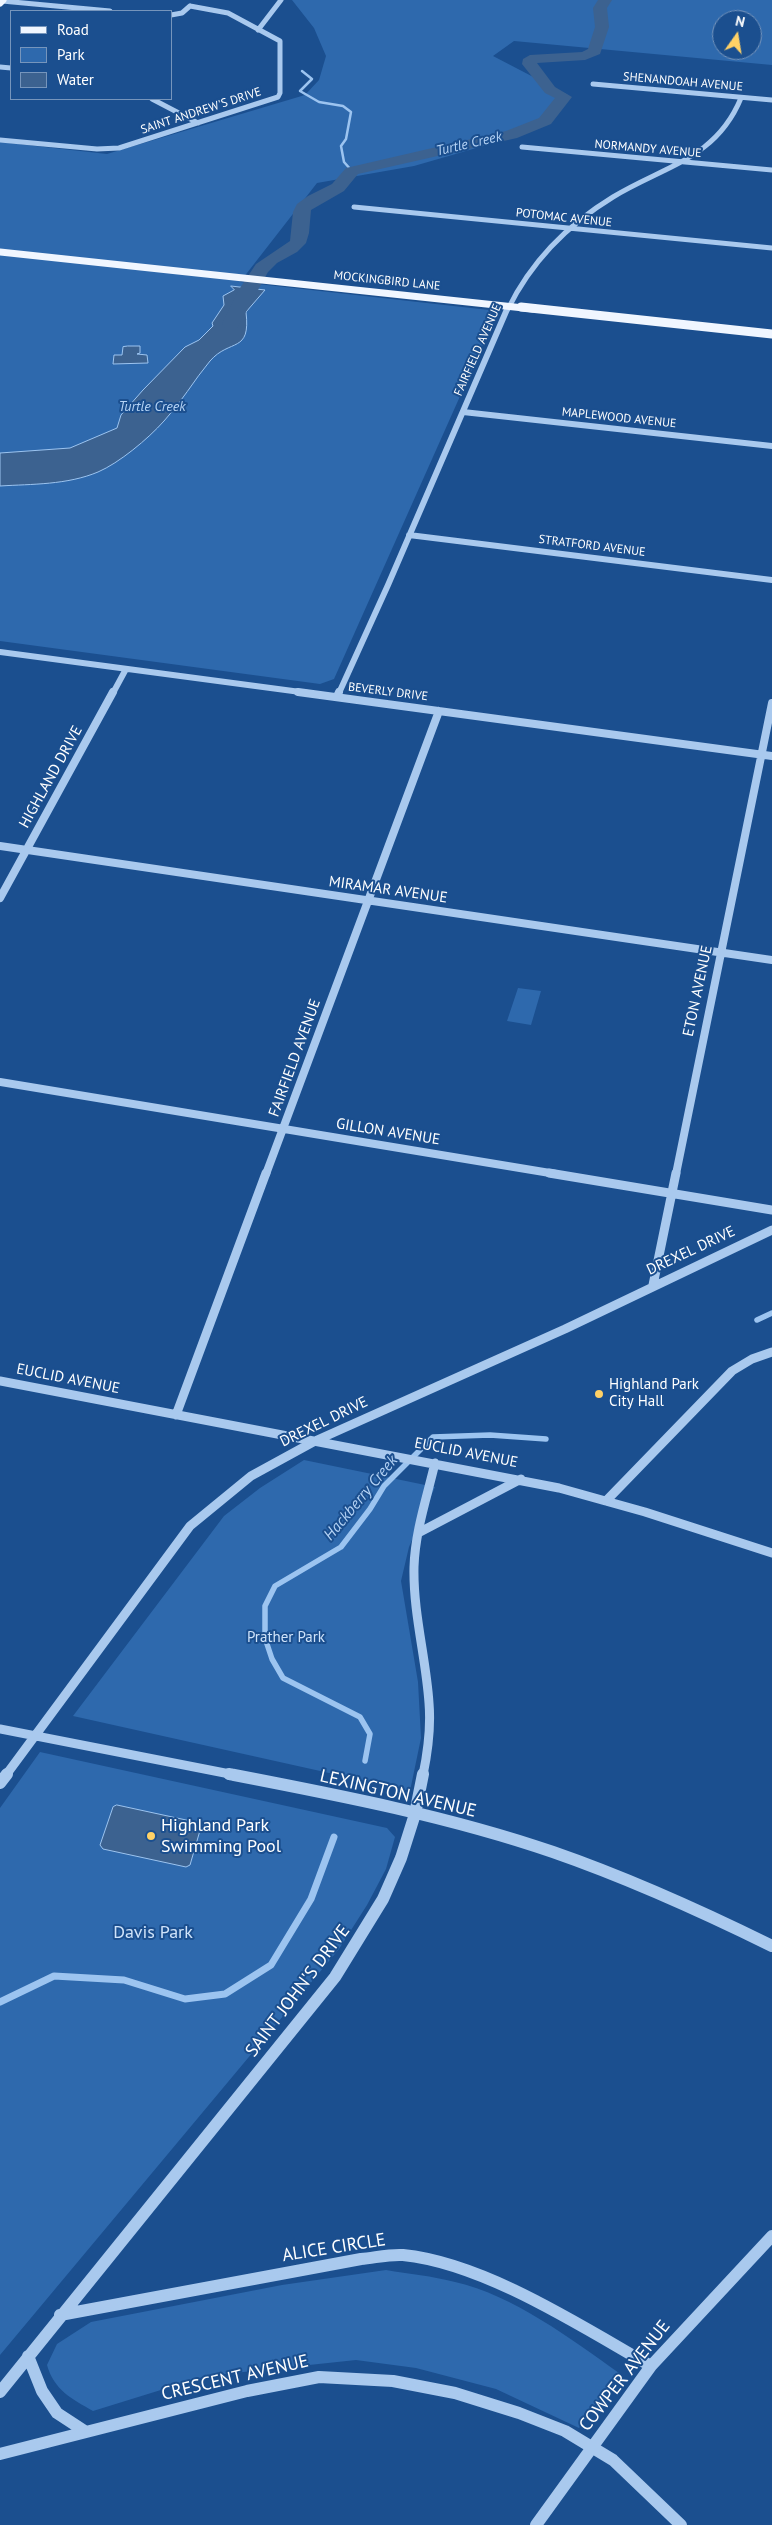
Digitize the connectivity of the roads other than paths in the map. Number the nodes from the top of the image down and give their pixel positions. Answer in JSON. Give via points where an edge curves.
{"nodes":[{"id":1,"x":192,"y":0,"type":"edge"},
{"id":2,"x":281,"y":0,"type":"edge"},
{"id":3,"x":2,"y":2,"type":"edge"},
{"id":4,"x":190,"y":6,"type":"junction"},
{"id":5,"x":98,"y":10,"type":"edge"},
{"id":6,"x":172,"y":15,"type":"edge"},
{"id":7,"x":258,"y":30,"type":"junction"},
{"id":8,"x":593,"y":84,"type":"dead end"},
{"id":9,"x":741,"y":98,"type":"junction"},
{"id":10,"x":154,"y":100,"type":"edge"},
{"id":11,"x":772,"y":100,"type":"edge"},
{"id":12,"x":198,"y":123,"type":"junction"},
{"id":13,"x":0,"y":140,"type":"edge"},
{"id":14,"x":522,"y":147,"type":"dead end"},
{"id":15,"x":680,"y":162,"type":"junction"},
{"id":16,"x":772,"y":170,"type":"edge"},
{"id":17,"x":354,"y":207,"type":"dead end"},
{"id":18,"x":570,"y":228,"type":"junction"},
{"id":19,"x":772,"y":248,"type":"edge"},
{"id":20,"x":0,"y":252,"type":"edge"},
{"id":21,"x":510,"y":306,"type":"junction"},
{"id":22,"x":772,"y":334,"type":"edge"},
{"id":23,"x":463,"y":412,"type":"junction"},
{"id":24,"x":772,"y":446,"type":"edge"},
{"id":25,"x":409,"y":535,"type":"junction"},
{"id":26,"x":772,"y":580,"type":"edge"},
{"id":27,"x":0,"y":652,"type":"edge"},
{"id":28,"x":126,"y":669,"type":"junction"},
{"id":29,"x":336,"y":697,"type":"junction"},
{"id":30,"x":772,"y":703,"type":"edge"},
{"id":31,"x":438,"y":710,"type":"junction"},
{"id":32,"x":761,"y":754,"type":"junction"},
{"id":33,"x":772,"y":756,"type":"edge"},
{"id":34,"x":0,"y":846,"type":"edge"},
{"id":35,"x":26,"y":850,"type":"junction"},
{"id":36,"x":0,"y":898,"type":"edge"},
{"id":37,"x":368,"y":901,"type":"junction"},
{"id":38,"x":720,"y":953,"type":"junction"},
{"id":39,"x":772,"y":960,"type":"edge"},
{"id":40,"x":0,"y":1082,"type":"edge"},
{"id":41,"x":283,"y":1128,"type":"junction"},
{"id":42,"x":671,"y":1193,"type":"junction"},
{"id":43,"x":772,"y":1210,"type":"edge"},
{"id":44,"x":772,"y":1230,"type":"edge"},
{"id":45,"x":653,"y":1285,"type":"junction"},
{"id":46,"x":772,"y":1352,"type":"edge"},
{"id":47,"x":0,"y":1381,"type":"edge"},
{"id":48,"x":176,"y":1415,"type":"junction"},
{"id":49,"x":315,"y":1441,"type":"junction"},
{"id":50,"x":431,"y":1462,"type":"junction"},
{"id":51,"x":521,"y":1479,"type":"junction"},
{"id":52,"x":606,"y":1501,"type":"junction"},
{"id":53,"x":420,"y":1532,"type":"junction"},
{"id":54,"x":772,"y":1553,"type":"edge"},
{"id":55,"x":0,"y":1728,"type":"edge"},
{"id":56,"x":35,"y":1735,"type":"junction"},
{"id":57,"x":0,"y":1783,"type":"edge"},
{"id":58,"x":415,"y":1814,"type":"junction"},
{"id":59,"x":772,"y":1946,"type":"edge"},
{"id":60,"x":772,"y":2236,"type":"edge"},
{"id":61,"x":60,"y":2315,"type":"junction"},
{"id":62,"x":28,"y":2356,"type":"junction"},
{"id":63,"x":651,"y":2366,"type":"junction"},
{"id":64,"x":0,"y":2392,"type":"edge"},
{"id":65,"x":86,"y":2432,"type":"junction"},
{"id":66,"x":593,"y":2446,"type":"junction"},
{"id":67,"x":0,"y":2454,"type":"edge"},
{"id":68,"x":536,"y":2525,"type":"edge"},
{"id":69,"x":681,"y":2525,"type":"edge"}],
"edges":[{"from":1,"to":4,"type":"street"},
{"from":2,"to":7,"type":"street"},
{"from":3,"to":5,"type":"street"},
{"from":4,"to":6,"type":"street","via":[[182,13]]},
{"from":4,"to":7,"type":"street","name":"SAINT ANDREW'S DRIVE","via":[[228,13]]},
{"from":7,"to":12,"type":"street","name":"SAINT ANDREW'S DRIVE","via":[[280,41],[280,93],[274,99]]},
{"from":8,"to":9,"type":"street","name":"SHENANDOAH AVENUE"},
{"from":9,"to":11,"type":"street","name":"SHENANDOAH AVENUE"},
{"from":9,"to":15,"type":"street","name":"FAIRFIELD AVENUE","via":[[726,130]]},
{"from":10,"to":12,"type":"street"},
{"from":12,"to":13,"type":"street","name":"SAINT ANDREW'S DRIVE","via":[[109,150]]},
{"from":14,"to":15,"type":"street","name":"NORMANDY AVENUE"},
{"from":15,"to":16,"type":"street","name":"NORMANDY AVENUE"},
{"from":15,"to":18,"type":"street","name":"FAIRFIELD AVENUE","via":[[615,195]]},
{"from":17,"to":18,"type":"street","name":"POTOMAC AVENUE"},
{"from":18,"to":19,"type":"street","name":"POTOMAC AVENUE"},
{"from":18,"to":21,"type":"street","name":"FAIRFIELD AVENUE","via":[[535,264]]},
{"from":20,"to":21,"type":"main road","name":"MOCKINGBIRD LANE"},
{"from":21,"to":22,"type":"main road","name":"MOCKINGBIRD LANE"},
{"from":21,"to":23,"type":"street","name":"FAIRFIELD AVENUE"},
{"from":23,"to":24,"type":"street","name":"MAPLEWOOD AVENUE"},
{"from":23,"to":25,"type":"street","name":"FAIRFIELD AVENUE"},
{"from":25,"to":26,"type":"street","name":"STRATFORD AVENUE"},
{"from":25,"to":29,"type":"street","name":"FAIRFIELD AVENUE"},
{"from":27,"to":28,"type":"street","name":"BEVERLY DRIVE"},
{"from":28,"to":29,"type":"street","name":"BEVERLY DRIVE"},
{"from":28,"to":35,"type":"street","name":"HIGHLAND DRIVE"},
{"from":29,"to":31,"type":"street","name":"BEVERLY DRIVE"},
{"from":30,"to":32,"type":"street","name":"ETON AVENUE"},
{"from":31,"to":32,"type":"street","name":"BEVERLY DRIVE"},
{"from":31,"to":37,"type":"street","name":"FAIRFIELD AVENUE"},
{"from":32,"to":33,"type":"street","name":"BEVERLY DRIVE"},
{"from":32,"to":38,"type":"street","name":"ETON AVENUE"},
{"from":34,"to":35,"type":"street","name":"MIRAMAR AVENUE"},
{"from":35,"to":36,"type":"street","name":"HIGHLAND DRIVE"},
{"from":35,"to":37,"type":"street","name":"MIRAMAR AVENUE"},
{"from":37,"to":38,"type":"street","name":"MIRAMAR AVENUE"},
{"from":37,"to":41,"type":"street","name":"FAIRFIELD AVENUE"},
{"from":38,"to":39,"type":"street","name":"MIRAMAR AVENUE"},
{"from":38,"to":42,"type":"street","name":"ETON AVENUE"},
{"from":40,"to":41,"type":"street","name":"GILLON AVENUE"},
{"from":41,"to":42,"type":"street","name":"GILLON AVENUE"},
{"from":41,"to":48,"type":"street","name":"FAIRFIELD AVENUE"},
{"from":42,"to":43,"type":"street","name":"GILLON AVENUE"},
{"from":42,"to":45,"type":"street","name":"ETON AVENUE"},
{"from":44,"to":45,"type":"street","name":"DREXEL DRIVE"},
{"from":45,"to":49,"type":"street","name":"DREXEL DRIVE","via":[[565,1329]]},
{"from":46,"to":52,"type":"street","via":[[732,1371]]},
{"from":47,"to":48,"type":"street","name":"EUCLID AVENUE"},
{"from":48,"to":49,"type":"street","name":"EUCLID AVENUE"},
{"from":49,"to":50,"type":"street","name":"EUCLID AVENUE"},
{"from":49,"to":56,"type":"street","name":"DREXEL DRIVE","via":[[251,1476],[190,1526]]},
{"from":50,"to":51,"type":"street","name":"EUCLID AVENUE"},
{"from":50,"to":53,"type":"street","name":"SAINT JOHN'S DRIVE"},
{"from":51,"to":52,"type":"street","name":"EUCLID AVENUE"},
{"from":51,"to":53,"type":"street"},
{"from":52,"to":54,"type":"street","name":"EUCLID AVENUE"},
{"from":53,"to":58,"type":"street","name":"SAINT JOHN'S DRIVE","via":[[415,1559],[415,1587],[429,1704],[429,1739]]},
{"from":55,"to":56,"type":"street","name":"LEXINGTON AVENUE"},
{"from":56,"to":57,"type":"street","name":"DREXEL DRIVE"},
{"from":56,"to":58,"type":"street","name":"LEXINGTON AVENUE"},
{"from":58,"to":59,"type":"street","name":"LEXINGTON AVENUE","via":[[578,1860],[650,1888]]},
{"from":58,"to":61,"type":"street","name":"SAINT JOHN'S DRIVE","via":[[396,1872],[372,1920],[314,2004]]},
{"from":60,"to":63,"type":"street","name":"COWPER AVENUE"},
{"from":61,"to":62,"type":"street","name":"SAINT JOHN'S DRIVE"},
{"from":61,"to":63,"type":"street","name":"ALICE CIRCLE","via":[[361,2258],[401,2255],[442,2262],[489,2279]]},
{"from":62,"to":64,"type":"street","name":"SAINT JOHN'S DRIVE"},
{"from":62,"to":65,"type":"street","via":[[42,2391],[57,2413]]},
{"from":63,"to":66,"type":"street","name":"COWPER AVENUE"},
{"from":65,"to":66,"type":"street","name":"CRESCENT AVENUE","via":[[247,2391],[320,2377],[393,2381],[455,2393],[519,2413]]},
{"from":65,"to":67,"type":"street","name":"CRESCENT AVENUE"},
{"from":66,"to":68,"type":"street","name":"COWPER AVENUE"},
{"from":66,"to":69,"type":"street","name":"CRESCENT AVENUE","via":[[621,2466]]}]}
